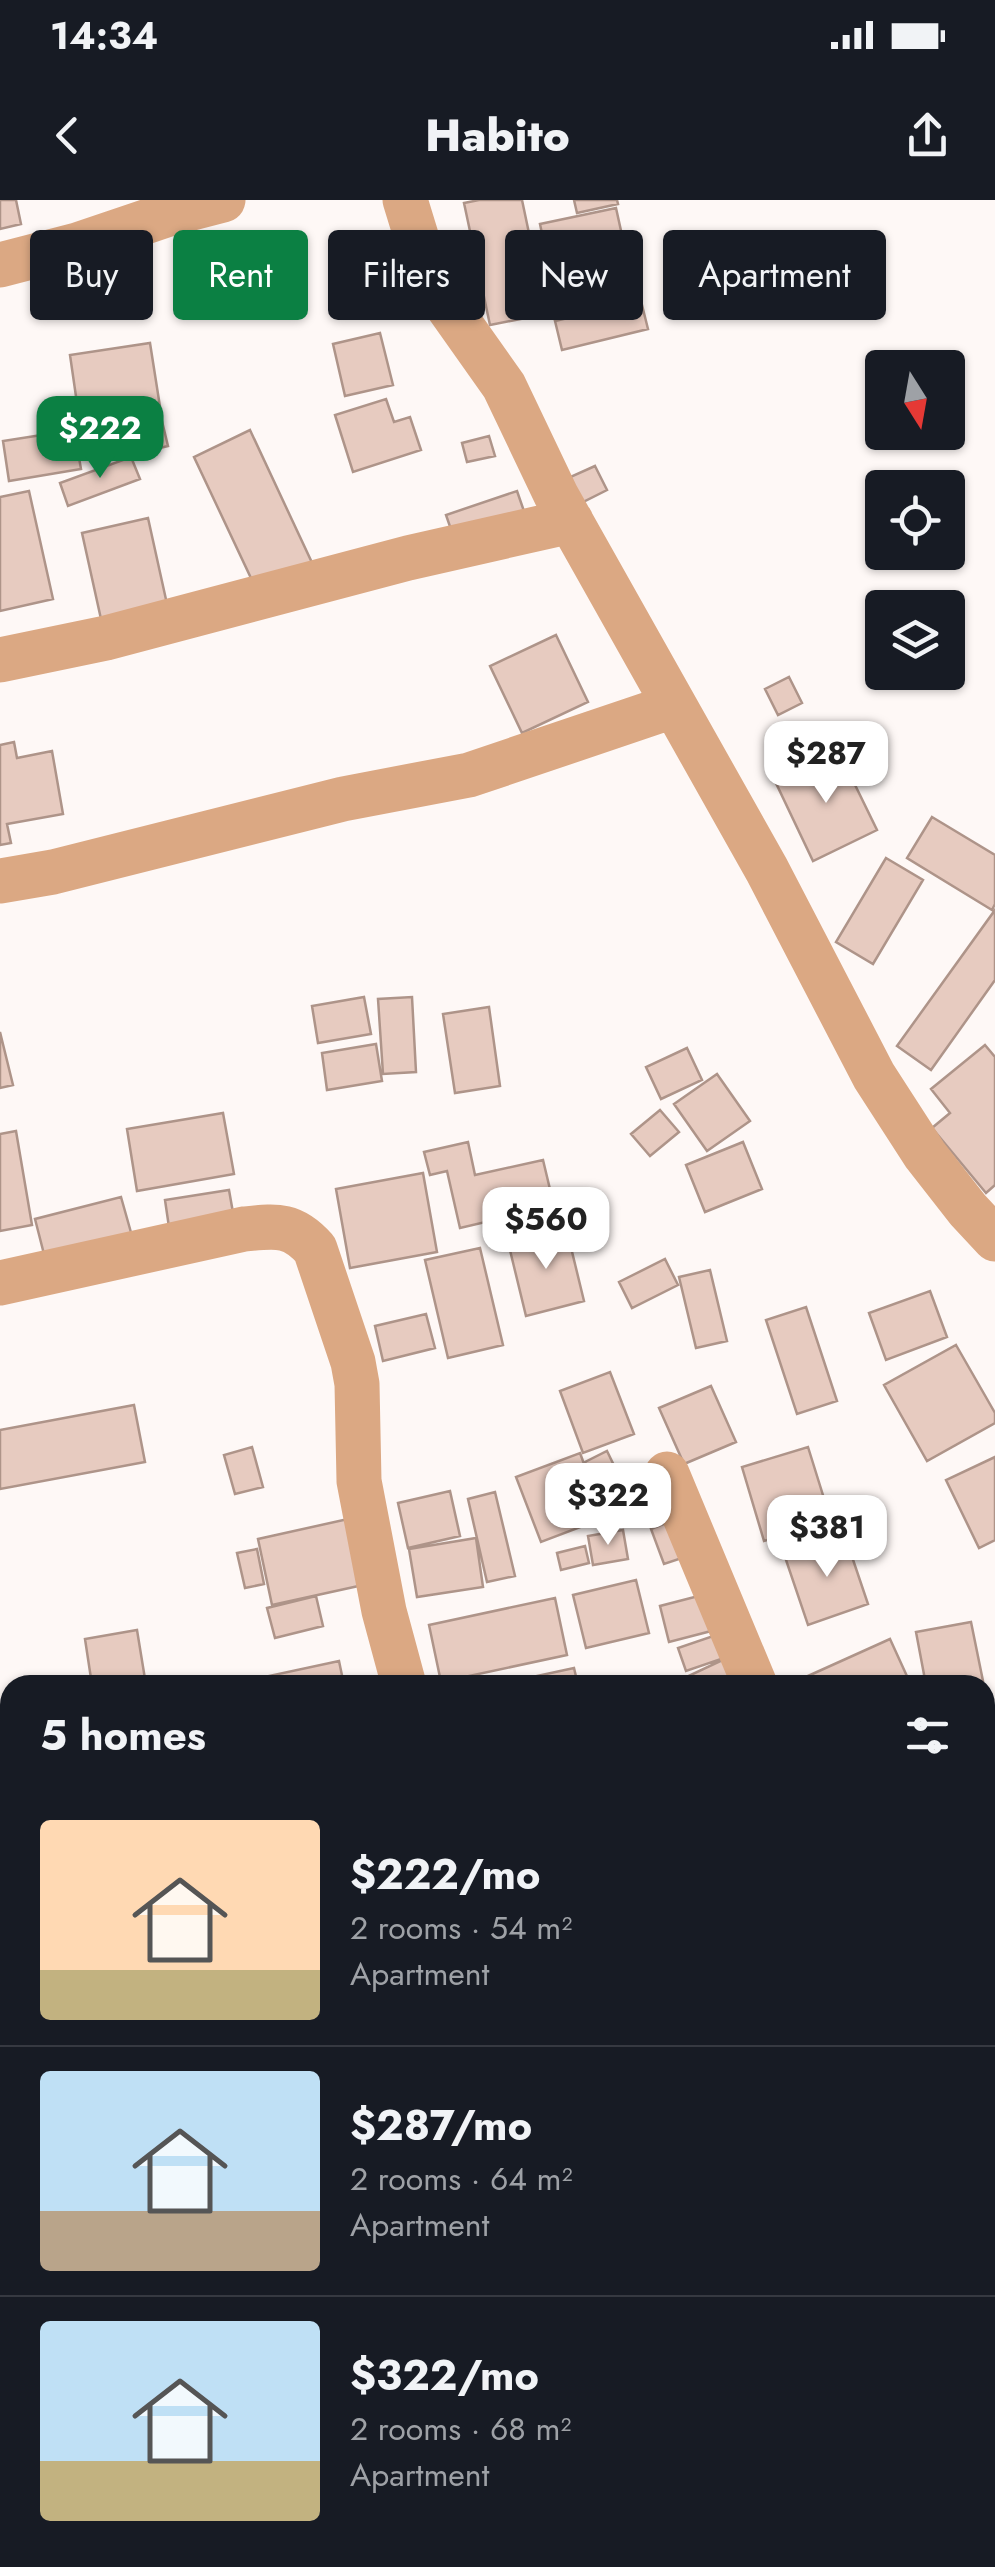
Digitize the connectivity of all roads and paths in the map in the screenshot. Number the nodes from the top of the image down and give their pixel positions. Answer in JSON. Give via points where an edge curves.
{"nodes":[{"id":1,"x":224,"y":200,"type":"edge"},
{"id":2,"x":404,"y":200,"type":"edge"},
{"id":3,"x":166,"y":207,"type":"edge"},
{"id":4,"x":0,"y":265,"type":"edge"},
{"id":5,"x":571,"y":521,"type":"junction"},
{"id":6,"x":0,"y":660,"type":"edge"},
{"id":7,"x":673,"y":706,"type":"junction"},
{"id":8,"x":0,"y":881,"type":"edge"},
{"id":9,"x":995,"y":1239,"type":"edge"},
{"id":10,"x":0,"y":1283,"type":"edge"},
{"id":11,"x":667,"y":1474,"type":"dead end"},
{"id":12,"x":401,"y":1675,"type":"edge"},
{"id":13,"x":751,"y":1675,"type":"edge"}],
"edges":[{"from":1,"to":3,"type":"street"},
{"from":2,"to":5,"type":"street","via":[[446,304],[504,386]]},
{"from":3,"to":4,"type":"street","via":[[78,246]]},
{"from":5,"to":6,"type":"street"},
{"from":5,"to":7,"type":"street"},
{"from":7,"to":8,"type":"street","via":[[469,775]]},
{"from":7,"to":9,"type":"street","via":[[874,1076],[924,1155]]},
{"from":10,"to":12,"type":"street","via":[[244,1229],[275,1226],[303,1235],[315,1250],[357,1384],[360,1481]]},
{"from":11,"to":13,"type":"street"}]}
